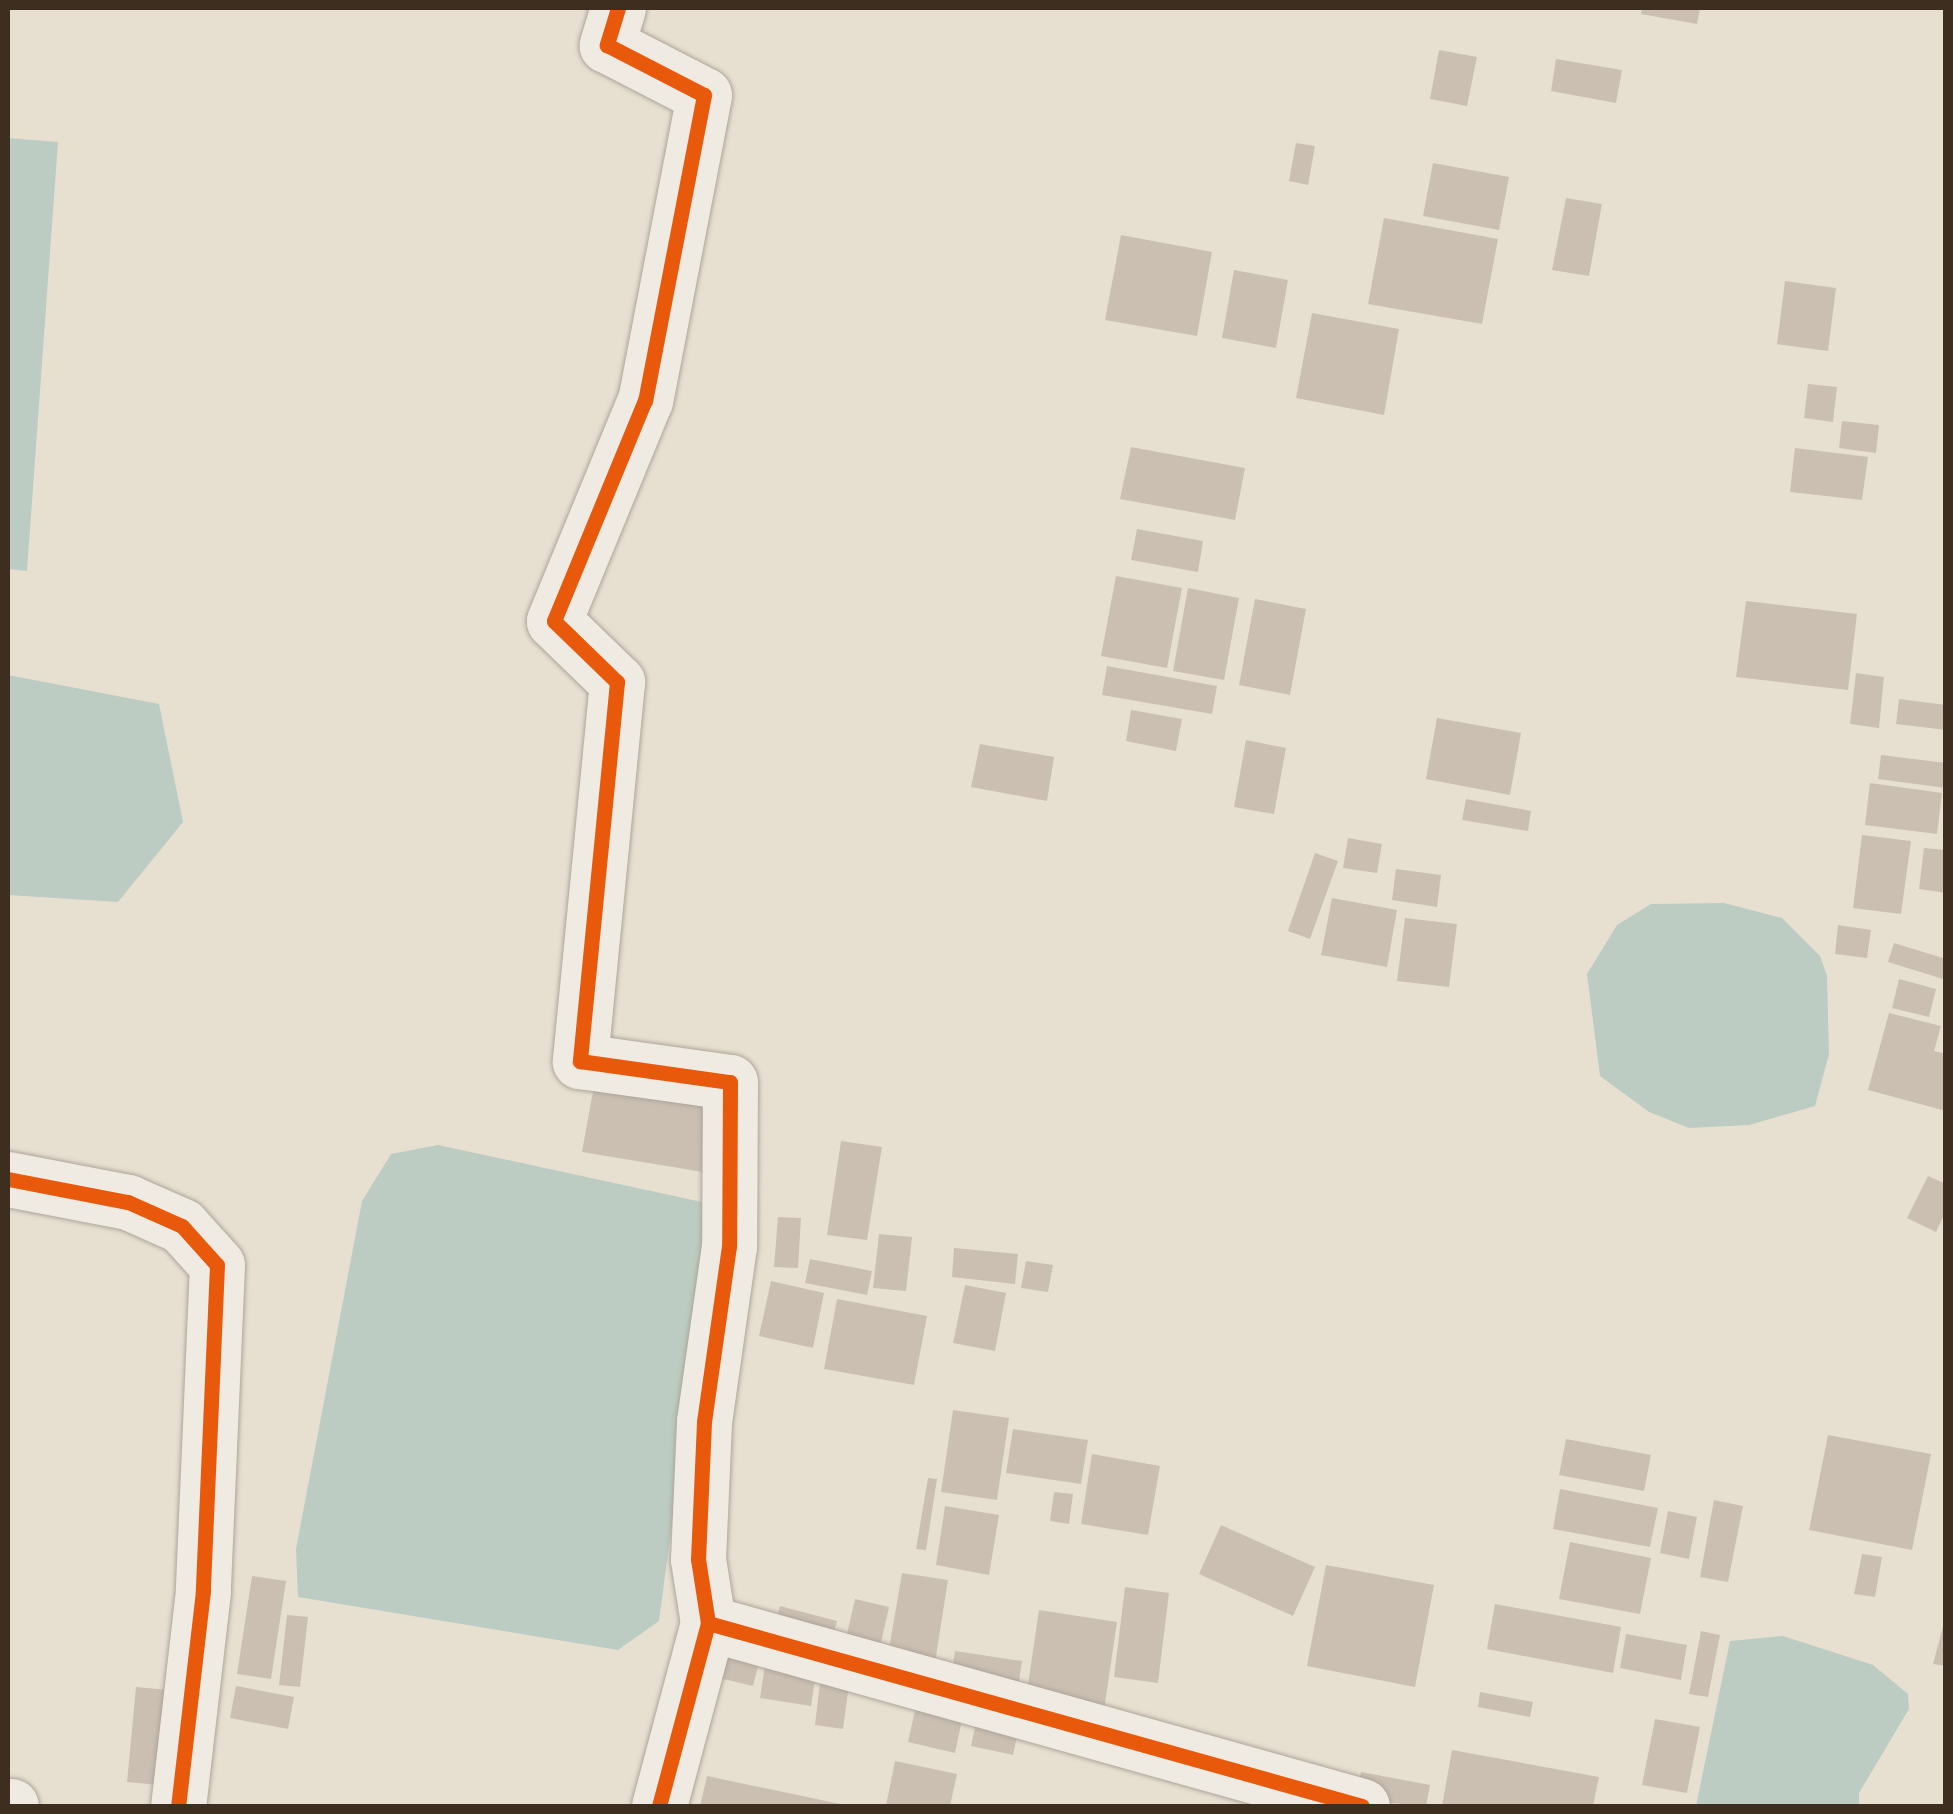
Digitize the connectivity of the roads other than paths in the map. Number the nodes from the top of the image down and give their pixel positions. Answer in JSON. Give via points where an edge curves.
{"nodes":[{"id":1,"x":618,"y":8,"type":"edge"},
{"id":2,"x":8,"y":1179,"type":"edge"},
{"id":3,"x":708,"y":1623,"type":"junction"},
{"id":4,"x":178,"y":1806,"type":"edge"},
{"id":5,"x":659,"y":1806,"type":"edge"},
{"id":6,"x":1362,"y":1806,"type":"edge"}],
"edges":[{"from":1,"to":3,"type":"street","via":[[606,45],[704,95],[644,400],[554,622],[617,682],[580,1061],[730,1082],[729,1246],[704,1422],[698,1559]]},
{"from":2,"to":4,"type":"street","via":[[128,1202],[182,1226],[217,1265],[203,1591]]},
{"from":3,"to":5,"type":"street"},
{"from":3,"to":6,"type":"street"}]}
